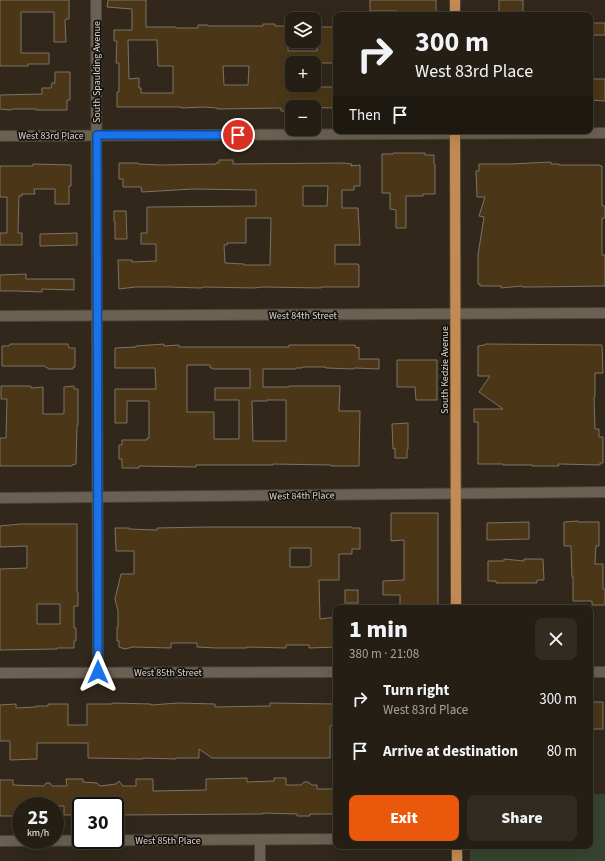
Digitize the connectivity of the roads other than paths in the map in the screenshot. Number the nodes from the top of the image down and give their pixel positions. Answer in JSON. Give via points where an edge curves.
{"nodes":[{"id":1,"x":96,"y":0,"type":"edge"},
{"id":2,"x":455,"y":0,"type":"edge"},
{"id":3,"x":455,"y":12,"type":"edge"},
{"id":4,"x":593,"y":132,"type":"edge"},
{"id":5,"x":605,"y":132,"type":"edge"},
{"id":6,"x":333,"y":133,"type":"edge"},
{"id":7,"x":455,"y":134,"type":"edge"},
{"id":8,"x":97,"y":135,"type":"junction"},
{"id":9,"x":0,"y":136,"type":"edge"},
{"id":10,"x":605,"y":313,"type":"edge"},
{"id":11,"x":456,"y":314,"type":"junction"},
{"id":12,"x":0,"y":316,"type":"edge"},
{"id":13,"x":97,"y":316,"type":"junction"},
{"id":14,"x":605,"y":492,"type":"edge"},
{"id":15,"x":456,"y":493,"type":"junction"},
{"id":16,"x":0,"y":498,"type":"edge"},
{"id":17,"x":98,"y":498,"type":"junction"},
{"id":18,"x":456,"y":605,"type":"edge"},
{"id":19,"x":98,"y":672,"type":"junction"},
{"id":20,"x":333,"y":672,"type":"edge"},
{"id":21,"x":593,"y":672,"type":"edge"},
{"id":22,"x":605,"y":672,"type":"edge"},
{"id":23,"x":0,"y":673,"type":"edge"},
{"id":24,"x":333,"y":839,"type":"edge"},
{"id":25,"x":260,"y":840,"type":"junction"},
{"id":26,"x":0,"y":841,"type":"edge"},
{"id":27,"x":457,"y":849,"type":"edge"},
{"id":28,"x":260,"y":861,"type":"edge"},
{"id":29,"x":457,"y":861,"type":"edge"}],
"edges":[{"from":1,"to":8,"type":"street","name":"South Spaulding Avenue"},
{"from":2,"to":3,"type":"main road"},
{"from":4,"to":5,"type":"street","name":"West 83rd Place"},
{"from":6,"to":8,"type":"street","name":"West 83rd Place"},
{"from":7,"to":11,"type":"main road","name":"South Kedzie Avenue"},
{"from":8,"to":9,"type":"street","name":"West 83rd Place"},
{"from":8,"to":13,"type":"street","name":"South Spaulding Avenue"},
{"from":10,"to":11,"type":"street","name":"West 84th Street"},
{"from":11,"to":13,"type":"street","name":"West 84th Street"},
{"from":11,"to":15,"type":"main road","name":"South Kedzie Avenue"},
{"from":12,"to":13,"type":"street","name":"West 84th Street"},
{"from":13,"to":17,"type":"street","name":"South Spaulding Avenue"},
{"from":14,"to":15,"type":"street","name":"West 84th Place"},
{"from":15,"to":17,"type":"street","name":"West 84th Place"},
{"from":15,"to":18,"type":"main road","name":"South Kedzie Avenue"},
{"from":16,"to":17,"type":"street","name":"West 84th Place"},
{"from":17,"to":19,"type":"street","name":"South Spaulding Avenue"},
{"from":19,"to":20,"type":"street","name":"West 85th Street"},
{"from":19,"to":23,"type":"street","name":"West 85th Street"},
{"from":21,"to":22,"type":"street"},
{"from":24,"to":25,"type":"street","name":"West 85th Place"},
{"from":25,"to":26,"type":"street","name":"West 85th Place"},
{"from":25,"to":28,"type":"street"},
{"from":27,"to":29,"type":"main road"}]}
